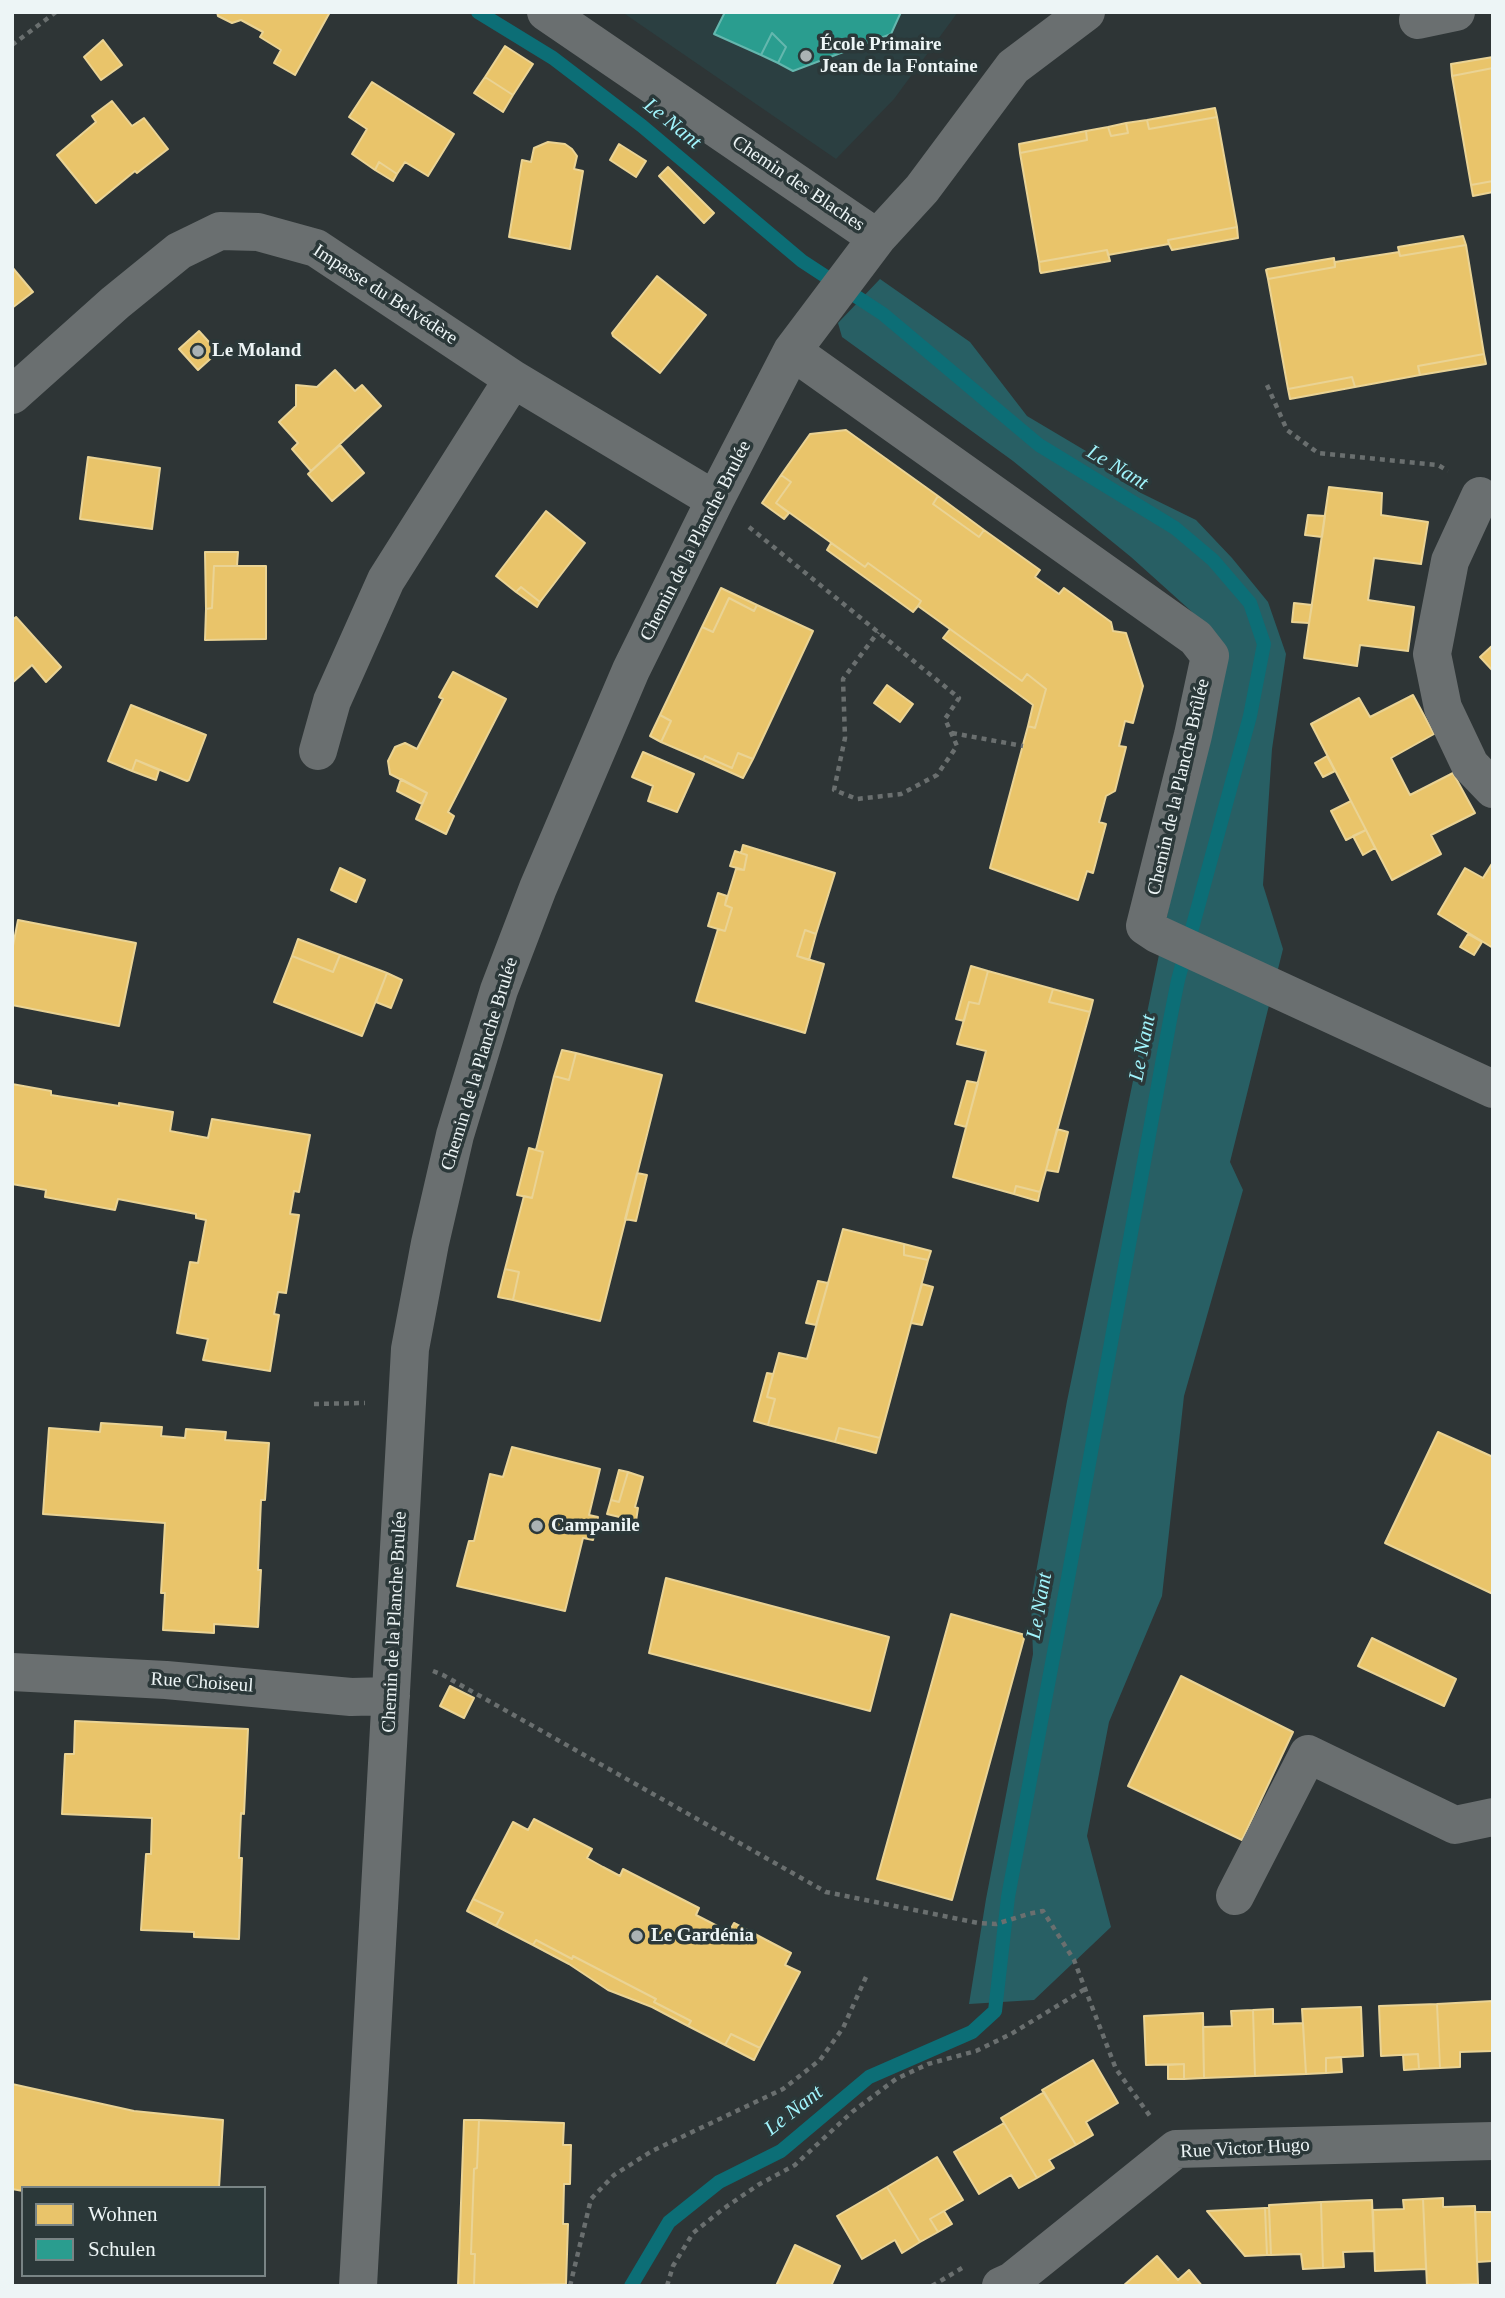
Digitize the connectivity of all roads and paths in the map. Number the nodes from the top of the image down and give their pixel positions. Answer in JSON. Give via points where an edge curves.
{"nodes":[{"id":1,"x":56,"y":12,"type":"edge"},
{"id":2,"x":546,"y":12,"type":"edge"},
{"id":3,"x":1086,"y":12,"type":"edge"},
{"id":4,"x":1456,"y":12,"type":"edge"},
{"id":5,"x":1418,"y":20,"type":"dead end"},
{"id":6,"x":12,"y":45,"type":"edge"},
{"id":7,"x":869,"y":250,"type":"junction"},
{"id":8,"x":792,"y":351,"type":"junction"},
{"id":9,"x":513,"y":379,"type":"junction"},
{"id":10,"x":1267,"y":386,"type":"dead end"},
{"id":11,"x":12,"y":395,"type":"edge"},
{"id":12,"x":1489,"y":496,"type":"edge"},
{"id":13,"x":715,"y":500,"type":"junction"},
{"id":14,"x":878,"y":632,"type":"junction"},
{"id":15,"x":951,"y":733,"type":"junction"},
{"id":16,"x":1023,"y":746,"type":"dead end"},
{"id":17,"x":318,"y":751,"type":"dead end"},
{"id":18,"x":1493,"y":789,"type":"edge"},
{"id":19,"x":1493,"y":1089,"type":"edge"},
{"id":20,"x":393,"y":1657,"type":"junction"},
{"id":21,"x":12,"y":1672,"type":"edge"},
{"id":22,"x":391,"y":1696,"type":"junction"},
{"id":23,"x":1493,"y":1817,"type":"edge"},
{"id":24,"x":1234,"y":1896,"type":"dead end"},
{"id":25,"x":866,"y":1977,"type":"dead end"},
{"id":26,"x":1084,"y":1989,"type":"junction"},
{"id":27,"x":1493,"y":2141,"type":"edge"},
{"id":28,"x":1176,"y":2149,"type":"junction"},
{"id":29,"x":1010,"y":2284,"type":"edge"},
{"id":30,"x":358,"y":2286,"type":"edge"},
{"id":31,"x":570,"y":2286,"type":"edge"},
{"id":32,"x":667,"y":2286,"type":"edge"}],
"edges":[{"from":1,"to":6,"type":"path"},
{"from":2,"to":7,"type":"street","name":"Chemin des Blaches"},
{"from":3,"to":7,"type":"street","name":"Chemin de la Planche Brulée","via":[[1013,67]]},
{"from":4,"to":5,"type":"street"},
{"from":7,"to":8,"type":"street","name":"Chemin de la Planche Brulée"},
{"from":8,"to":13,"type":"street","name":"Chemin de la Planche Brulée"},
{"from":8,"to":19,"type":"street","name":"Chemin de la Planche Brûlée","via":[[1196,638],[1210,656],[1145,926]]},
{"from":9,"to":11,"type":"street","name":"Impasse du Belvédère","via":[[316,248],[258,232],[220,231],[179,251]]},
{"from":9,"to":13,"type":"street","name":"Impasse du Belvédère"},
{"from":9,"to":17,"type":"street","via":[[386,580],[332,701]]},
{"from":10,"to":12,"type":"path","via":[[1287,430],[1318,453],[1438,466]]},
{"from":12,"to":18,"type":"street","via":[[1450,561],[1432,654],[1443,708],[1470,765]]},
{"from":13,"to":14,"type":"path"},
{"from":13,"to":20,"type":"street","name":"Chemin de la Planche Brulée","via":[[631,670],[538,888],[499,990],[456,1135],[410,1349]]},
{"from":14,"to":15,"type":"path","via":[[958,698],[945,719]]},
{"from":14,"to":15,"type":"path","via":[[843,679],[845,738],[834,790],[857,799],[901,794],[937,775],[957,746]]},
{"from":15,"to":16,"type":"path"},
{"from":20,"to":22,"type":"street","name":"Chemin de la Planche Brulée"},
{"from":20,"to":26,"type":"path","via":[[443,1675],[826,1892],[978,1923],[996,1924],[1042,1912],[1074,1960]]},
{"from":21,"to":22,"type":"street","name":"Rue Choiseul","via":[[351,1697]]},
{"from":22,"to":30,"type":"street","name":"Chemin de la Planche Brulée"},
{"from":23,"to":24,"type":"street","via":[[1455,1825],[1308,1754]]},
{"from":25,"to":31,"type":"path","via":[[843,2028],[820,2060],[783,2089],[652,2151],[598,2191],[591,2199]]},
{"from":26,"to":28,"type":"path","via":[[1116,2069]]},
{"from":26,"to":32,"type":"path","via":[[976,2051],[928,2064],[896,2079],[795,2165],[693,2233]]},
{"from":27,"to":28,"type":"street","name":"Rue Victor Hugo"},
{"from":28,"to":29,"type":"street","name":"Rue Victor Hugo"}]}
